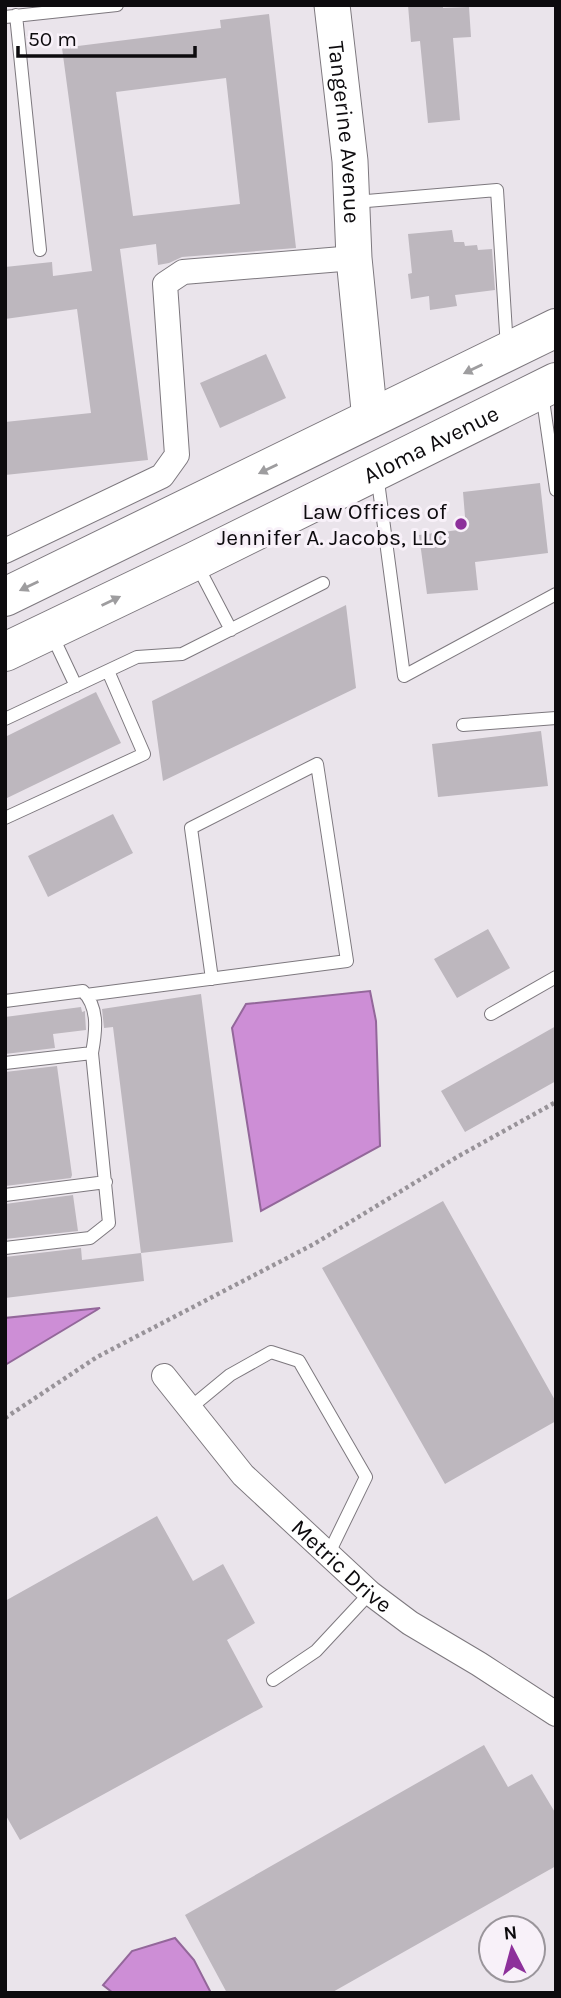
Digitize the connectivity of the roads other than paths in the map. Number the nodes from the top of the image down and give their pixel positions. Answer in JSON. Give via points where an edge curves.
{"nodes":[{"id":1,"x":117,"y":5,"type":"edge"},
{"id":2,"x":332,"y":5,"type":"edge"},
{"id":3,"x":10,"y":16,"type":"edge"},
{"id":4,"x":351,"y":202,"type":"junction"},
{"id":5,"x":40,"y":250,"type":"dead end"},
{"id":6,"x":354,"y":258,"type":"junction"},
{"id":7,"x":556,"y":328,"type":"edge"},
{"id":8,"x":507,"y":352,"type":"junction"},
{"id":9,"x":549,"y":385,"type":"edge"},
{"id":10,"x":370,"y":420,"type":"junction"},
{"id":11,"x":377,"y":470,"type":"junction"},
{"id":12,"x":556,"y":490,"type":"edge"},
{"id":13,"x":5,"y":551,"type":"edge"},
{"id":14,"x":97,"y":552,"type":"junction"},
{"id":15,"x":195,"y":561,"type":"junction"},
{"id":16,"x":323,"y":583,"type":"dead end"},
{"id":17,"x":556,"y":594,"type":"edge"},
{"id":18,"x":5,"y":597,"type":"edge"},
{"id":19,"x":231,"y":630,"type":"junction"},
{"id":20,"x":50,"y":631,"type":"junction"},
{"id":21,"x":5,"y":652,"type":"edge"},
{"id":22,"x":108,"y":671,"type":"junction"},
{"id":23,"x":76,"y":686,"type":"junction"},
{"id":24,"x":5,"y":719,"type":"edge"},
{"id":25,"x":556,"y":719,"type":"edge"},
{"id":26,"x":463,"y":724,"type":"dead end"},
{"id":27,"x":5,"y":818,"type":"edge"},
{"id":28,"x":556,"y":977,"type":"edge"},
{"id":29,"x":212,"y":979,"type":"junction"},
{"id":30,"x":86,"y":995,"type":"junction"},
{"id":31,"x":5,"y":1001,"type":"edge"},
{"id":32,"x":491,"y":1014,"type":"dead end"},
{"id":33,"x":92,"y":1053,"type":"junction"},
{"id":34,"x":5,"y":1063,"type":"edge"},
{"id":35,"x":106,"y":1182,"type":"junction"},
{"id":36,"x":5,"y":1195,"type":"edge"},
{"id":37,"x":5,"y":1248,"type":"edge"},
{"id":38,"x":164,"y":1376,"type":"dead end"},
{"id":39,"x":190,"y":1408,"type":"junction"},
{"id":40,"x":328,"y":1555,"type":"junction"},
{"id":41,"x":370,"y":1593,"type":"junction"},
{"id":42,"x":273,"y":1680,"type":"dead end"},
{"id":43,"x":556,"y":1714,"type":"edge"}],
"edges":[{"from":1,"to":3,"type":"lane"},
{"from":2,"to":4,"type":"street","name":"Tangerine Avenue"},
{"from":3,"to":5,"type":"lane"},
{"from":4,"to":6,"type":"street","name":"Tangerine Avenue"},
{"from":4,"to":8,"type":"lane","via":[[497,190]]},
{"from":6,"to":10,"type":"street","name":"Tangerine Avenue"},
{"from":6,"to":13,"type":"street","via":[[183,272],[165,284],[177,455],[162,476]]},
{"from":7,"to":8,"type":"main road","name":"Aloma Avenue"},
{"from":8,"to":10,"type":"main road","name":"Aloma Avenue","one_way":true},
{"from":9,"to":11,"type":"main road","name":"Aloma Avenue"},
{"from":9,"to":12,"type":"lane"},
{"from":10,"to":14,"type":"main road","name":"Aloma Avenue","one_way":true},
{"from":10,"to":15,"type":"main road","via":[[361,447],[346,466],[222,527],[203,541]]},
{"from":11,"to":15,"type":"main road","name":"Aloma Avenue"},
{"from":11,"to":17,"type":"lane","via":[[404,676]]},
{"from":14,"to":18,"type":"main road","name":"Aloma Avenue","one_way":true},
{"from":14,"to":20,"type":"main road","via":[[68,590]]},
{"from":15,"to":19,"type":"lane"},
{"from":20,"to":15,"type":"main road","name":"Aloma Avenue","one_way":true},
{"from":16,"to":19,"type":"lane"},
{"from":19,"to":22,"type":"lane","via":[[182,654],[137,657]]},
{"from":20,"to":21,"type":"main road","name":"Aloma Avenue"},
{"from":20,"to":23,"type":"lane"},
{"from":22,"to":23,"type":"lane"},
{"from":22,"to":27,"type":"lane","via":[[144,754]]},
{"from":23,"to":24,"type":"lane"},
{"from":25,"to":26,"type":"lane"},
{"from":28,"to":32,"type":"lane"},
{"from":29,"to":29,"type":"lane","via":[[347,961],[317,764],[191,828]]},
{"from":29,"to":30,"type":"lane"},
{"from":30,"to":31,"type":"lane","via":[[83,991]]},
{"from":30,"to":33,"type":"lane","via":[[92,1002],[96,1032]]},
{"from":33,"to":34,"type":"lane"},
{"from":33,"to":35,"type":"lane"},
{"from":35,"to":36,"type":"lane"},
{"from":35,"to":37,"type":"lane","via":[[110,1223],[90,1238]]},
{"from":38,"to":39,"type":"street","name":"Metric Drive"},
{"from":39,"to":40,"type":"street","name":"Metric Drive","via":[[243,1475]]},
{"from":39,"to":40,"type":"lane","via":[[230,1375],[271,1352],[299,1361],[366,1477]]},
{"from":40,"to":41,"type":"street","name":"Metric Drive"},
{"from":41,"to":42,"type":"lane","via":[[316,1651]]},
{"from":41,"to":43,"type":"street","name":"Metric Drive"}]}
